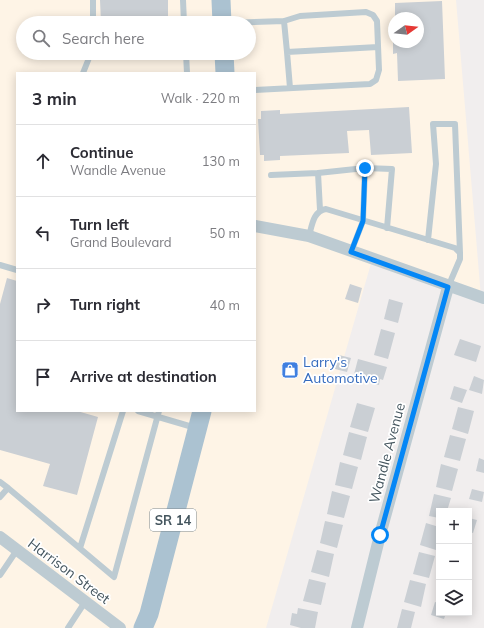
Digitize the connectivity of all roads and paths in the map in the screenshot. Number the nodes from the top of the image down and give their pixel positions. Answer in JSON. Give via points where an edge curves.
{"nodes":[{"id":1,"x":93,"y":0,"type":"edge"},
{"id":2,"x":183,"y":0,"type":"edge"},
{"id":3,"x":221,"y":0,"type":"edge"},
{"id":4,"x":93,"y":16,"type":"edge"},
{"id":5,"x":184,"y":16,"type":"edge"},
{"id":6,"x":222,"y":16,"type":"edge"},
{"id":7,"x":284,"y":21,"type":"junction"},
{"id":8,"x":256,"y":22,"type":"edge"},
{"id":9,"x":378,"y":47,"type":"junction"},
{"id":10,"x":287,"y":52,"type":"junction"},
{"id":11,"x":88,"y":60,"type":"edge"},
{"id":12,"x":186,"y":60,"type":"edge"},
{"id":13,"x":224,"y":60,"type":"edge"},
{"id":14,"x":83,"y":72,"type":"edge"},
{"id":15,"x":187,"y":72,"type":"edge"},
{"id":16,"x":225,"y":72,"type":"edge"},
{"id":17,"x":290,"y":88,"type":"junction"},
{"id":18,"x":256,"y":90,"type":"edge"},
{"id":19,"x":365,"y":168,"type":"junction"},
{"id":20,"x":318,"y":173,"type":"junction"},
{"id":21,"x":271,"y":175,"type":"dead end"},
{"id":22,"x":320,"y":210,"type":"junction"},
{"id":23,"x":363,"y":221,"type":"junction"},
{"id":24,"x":256,"y":226,"type":"edge"},
{"id":25,"x":387,"y":228,"type":"junction"},
{"id":26,"x":308,"y":236,"type":"junction"},
{"id":27,"x":428,"y":240,"type":"junction"},
{"id":28,"x":351,"y":252,"type":"junction"},
{"id":29,"x":460,"y":253,"type":"junction"},
{"id":30,"x":0,"y":265,"type":"edge"},
{"id":31,"x":16,"y":270,"type":"edge"},
{"id":32,"x":448,"y":287,"type":"junction"},
{"id":33,"x":484,"y":298,"type":"edge"},
{"id":34,"x":123,"y":412,"type":"edge"},
{"id":35,"x":145,"y":412,"type":"edge"},
{"id":36,"x":158,"y":414,"type":"edge"},
{"id":37,"x":200,"y":420,"type":"edge"},
{"id":38,"x":0,"y":482,"type":"edge"},
{"id":39,"x":8,"y":488,"type":"junction"},
{"id":40,"x":0,"y":497,"type":"edge"},
{"id":41,"x":0,"y":537,"type":"edge"},
{"id":42,"x":80,"y":548,"type":"junction"},
{"id":43,"x":17,"y":550,"type":"junction"},
{"id":44,"x":0,"y":575,"type":"edge"},
{"id":45,"x":85,"y":602,"type":"junction"},
{"id":46,"x":68,"y":628,"type":"edge"},
{"id":47,"x":120,"y":628,"type":"edge"},
{"id":48,"x":142,"y":628,"type":"edge"},
{"id":49,"x":357,"y":628,"type":"edge"}],
"edges":[{"from":1,"to":4,"type":"lane"},
{"from":2,"to":5,"type":"lane"},
{"from":3,"to":6,"type":"main road"},
{"from":7,"to":8,"type":"lane"},
{"from":7,"to":9,"type":"lane","via":[[300,16],[366,12],[373,15],[377,21]]},
{"from":7,"to":10,"type":"lane"},
{"from":9,"to":10,"type":"lane"},
{"from":9,"to":17,"type":"lane","via":[[376,80],[370,84]]},
{"from":10,"to":17,"type":"lane"},
{"from":11,"to":14,"type":"lane"},
{"from":12,"to":15,"type":"lane"},
{"from":13,"to":16,"type":"main road"},
{"from":17,"to":18,"type":"lane"},
{"from":19,"to":20,"type":"lane"},
{"from":19,"to":23,"type":"lane"},
{"from":19,"to":25,"type":"lane","via":[[392,169]]},
{"from":20,"to":21,"type":"lane"},
{"from":20,"to":22,"type":"lane"},
{"from":22,"to":23,"type":"lane","via":[[326,209]]},
{"from":22,"to":26,"type":"lane"},
{"from":23,"to":25,"type":"lane"},
{"from":23,"to":28,"type":"lane"},
{"from":24,"to":26,"type":"street"},
{"from":25,"to":27,"type":"lane"},
{"from":26,"to":28,"type":"street"},
{"from":27,"to":29,"type":"lane","via":[[455,248]]},
{"from":27,"to":29,"type":"lane","via":[[436,164],[433,124],[455,124]]},
{"from":28,"to":32,"type":"street"},
{"from":29,"to":32,"type":"lane"},
{"from":30,"to":31,"type":"lane"},
{"from":32,"to":33,"type":"street"},
{"from":32,"to":49,"type":"street","name":"Wandle Avenue"},
{"from":34,"to":42,"type":"lane"},
{"from":35,"to":36,"type":"lane"},
{"from":36,"to":37,"type":"lane"},
{"from":36,"to":42,"type":"lane","via":[[114,576]]},
{"from":37,"to":48,"type":"main road","number":"SR 14","via":[[149,614]]},
{"from":38,"to":39,"type":"lane"},
{"from":39,"to":40,"type":"lane"},
{"from":39,"to":42,"type":"lane"},
{"from":41,"to":43,"type":"street","name":"Harrison Street"},
{"from":43,"to":44,"type":"lane"},
{"from":43,"to":45,"type":"street","name":"Harrison Street"},
{"from":45,"to":46,"type":"lane"},
{"from":45,"to":47,"type":"street","name":"Harrison Street"}]}
